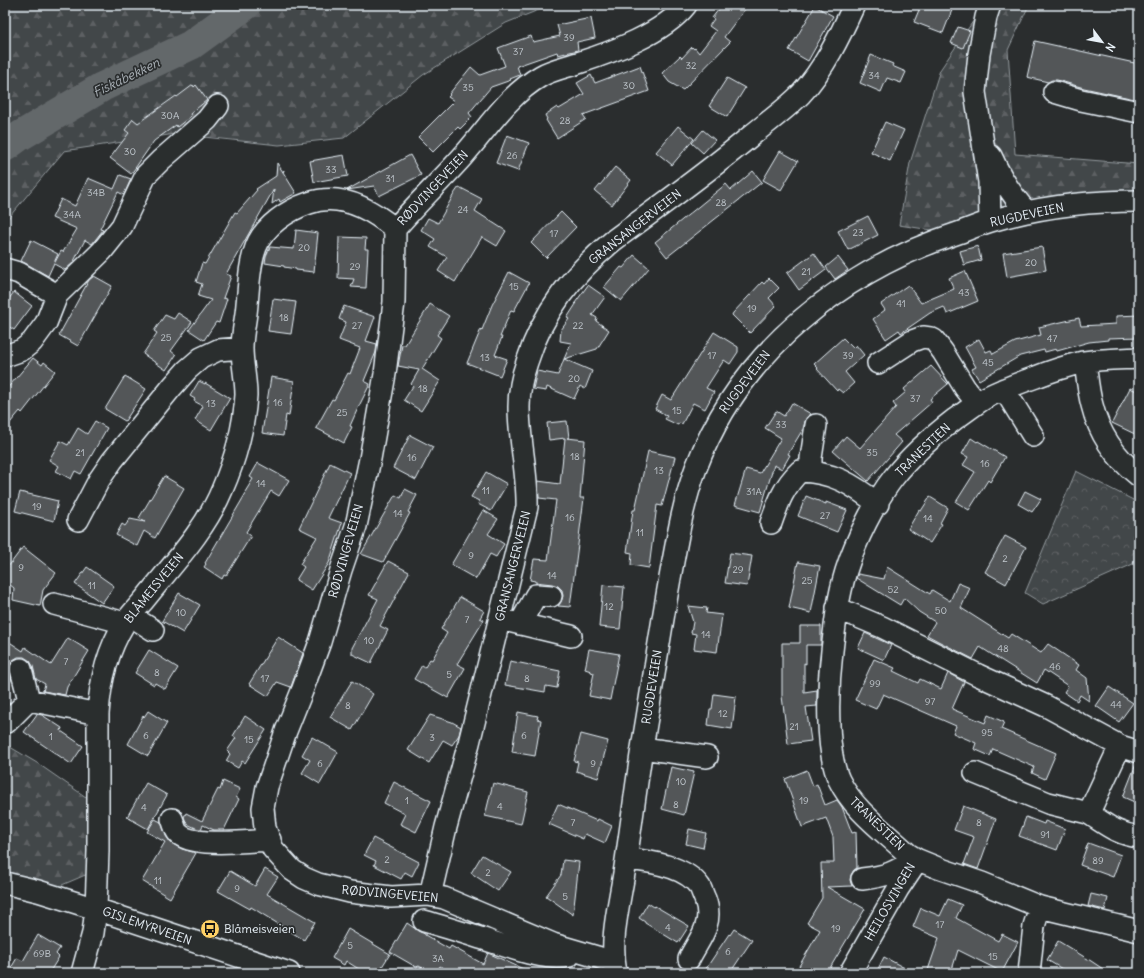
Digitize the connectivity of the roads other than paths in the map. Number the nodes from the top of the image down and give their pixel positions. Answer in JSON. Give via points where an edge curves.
{"nodes":[{"id":1,"x":686,"y":5,"type":"edge"},
{"id":2,"x":854,"y":5,"type":"edge"},
{"id":3,"x":990,"y":5,"type":"edge"},
{"id":4,"x":1054,"y":92,"type":"dead end"},
{"id":5,"x":218,"y":106,"type":"dead end"},
{"id":6,"x":1139,"y":112,"type":"edge"},
{"id":7,"x":983,"y":139,"type":"junction"},
{"id":8,"x":1139,"y":201,"type":"edge"},
{"id":9,"x":1027,"y":212,"type":"junction"},
{"id":10,"x":990,"y":221,"type":"junction"},
{"id":11,"x":395,"y":229,"type":"junction"},
{"id":12,"x":5,"y":269,"type":"edge"},
{"id":13,"x":57,"y":295,"type":"junction"},
{"id":14,"x":242,"y":348,"type":"junction"},
{"id":15,"x":5,"y":356,"type":"edge"},
{"id":16,"x":1139,"y":358,"type":"edge"},
{"id":17,"x":1085,"y":362,"type":"junction"},
{"id":18,"x":878,"y":363,"type":"dead end"},
{"id":19,"x":1004,"y":389,"type":"junction"},
{"id":20,"x":977,"y":404,"type":"junction"},
{"id":21,"x":816,"y":425,"type":"dead end"},
{"id":22,"x":1033,"y":436,"type":"dead end"},
{"id":23,"x":811,"y":472,"type":"junction"},
{"id":24,"x":1139,"y":476,"type":"edge"},
{"id":25,"x":878,"y":504,"type":"junction"},
{"id":26,"x":78,"y":520,"type":"dead end"},
{"id":27,"x":771,"y":523,"type":"dead end"},
{"id":28,"x":551,"y":596,"type":"dead end"},
{"id":29,"x":54,"y":604,"type":"dead end"},
{"id":30,"x":838,"y":608,"type":"junction"},
{"id":31,"x":128,"y":619,"type":"junction"},
{"id":32,"x":500,"y":619,"type":"junction"},
{"id":33,"x":520,"y":624,"type":"junction"},
{"id":34,"x":153,"y":630,"type":"dead end"},
{"id":35,"x":571,"y":636,"type":"dead end"},
{"id":36,"x":20,"y":669,"type":"dead end"},
{"id":37,"x":29,"y":700,"type":"junction"},
{"id":38,"x":98,"y":714,"type":"junction"},
{"id":39,"x":7,"y":722,"type":"dead end"},
{"id":40,"x":642,"y":748,"type":"junction"},
{"id":41,"x":1129,"y":749,"type":"edge"},
{"id":42,"x":707,"y":757,"type":"dead end"},
{"id":43,"x":975,"y":773,"type":"dead end"},
{"id":44,"x":1088,"y":813,"type":"junction"},
{"id":45,"x":172,"y":819,"type":"dead end"},
{"id":46,"x":1139,"y":837,"type":"edge"},
{"id":47,"x":270,"y":840,"type":"junction"},
{"id":48,"x":627,"y":859,"type":"junction"},
{"id":49,"x":916,"y":859,"type":"junction"},
{"id":50,"x":862,"y":879,"type":"dead end"},
{"id":51,"x":5,"y":884,"type":"edge"},
{"id":52,"x":428,"y":895,"type":"junction"},
{"id":53,"x":1040,"y":907,"type":"junction"},
{"id":54,"x":96,"y":909,"type":"junction"},
{"id":55,"x":424,"y":921,"type":"dead end"},
{"id":56,"x":1139,"y":931,"type":"edge"},
{"id":57,"x":579,"y":952,"type":"junction"},
{"id":58,"x":689,"y":959,"type":"dead end"},
{"id":59,"x":615,"y":967,"type":"edge"},
{"id":60,"x":82,"y":973,"type":"edge"},
{"id":61,"x":289,"y":973,"type":"edge"},
{"id":62,"x":850,"y":973,"type":"edge"},
{"id":63,"x":1029,"y":973,"type":"edge"}],
"edges":[{"from":1,"to":11,"type":"street","name":"RØDVINGEVEIEN","via":[[674,18],[645,36],[603,55],[542,75],[527,85],[513,96],[452,168]]},
{"from":2,"to":32,"type":"street","name":"GRANSANGERVEIEN","via":[[825,60],[801,94],[723,159],[599,253],[571,281],[548,314],[531,350],[521,387],[520,430],[528,507]]},
{"from":3,"to":7,"type":"street","via":[[979,54],[975,92]]},
{"from":4,"to":6,"type":"street"},
{"from":5,"to":13,"type":"street","via":[[207,120],[146,175],[120,230]]},
{"from":7,"to":9,"type":"street","via":[[998,171]]},
{"from":7,"to":10,"type":"street","via":[[990,189]]},
{"from":8,"to":9,"type":"street","name":"RUGDEVEIEN","via":[[1109,201]]},
{"from":9,"to":10,"type":"street","name":"RUGDEVEIEN"},
{"from":10,"to":40,"type":"street","name":"RUGDEVEIEN","via":[[898,256],[831,296],[774,344],[734,394],[713,428],[695,469],[683,508]]},
{"from":11,"to":14,"type":"street","name":"BLÅMEISVEIEN","via":[[371,211],[338,199],[318,200],[298,206],[281,217],[267,229],[256,246]]},
{"from":11,"to":47,"type":"street","name":"RØDVINGEVEIEN","via":[[394,302],[369,466],[356,526],[320,642],[267,787],[263,808],[265,828]]},
{"from":12,"to":13,"type":"street","via":[[19,273]]},
{"from":13,"to":15,"type":"street","via":[[46,323],[32,342],[22,350]]},
{"from":14,"to":26,"type":"street","via":[[218,350],[201,358],[187,370],[112,461]]},
{"from":14,"to":31,"type":"street","name":"BLÅMEISVEIEN","via":[[246,394],[244,418],[232,466],[222,492],[194,537]]},
{"from":16,"to":17,"type":"street","name":"TRANESTIEN"},
{"from":17,"to":19,"type":"street","name":"TRANESTIEN","via":[[1066,366]]},
{"from":17,"to":24,"type":"street","via":[[1091,404],[1103,435],[1121,460]]},
{"from":18,"to":20,"type":"street","via":[[912,341],[923,337],[930,338],[943,352]]},
{"from":19,"to":20,"type":"street","name":"TRANESTIEN"},
{"from":19,"to":22,"type":"street"},
{"from":20,"to":25,"type":"street","name":"TRANESTIEN","via":[[938,432],[907,461],[893,478]]},
{"from":21,"to":23,"type":"street"},
{"from":23,"to":25,"type":"street","via":[[849,483]]},
{"from":23,"to":27,"type":"street","via":[[800,472],[785,488],[778,500]]},
{"from":25,"to":30,"type":"street","name":"TRANESTIEN","via":[[849,563]]},
{"from":28,"to":33,"type":"street","via":[[536,595]]},
{"from":29,"to":31,"type":"street"},
{"from":30,"to":41,"type":"street","via":[[1046,706]]},
{"from":30,"to":49,"type":"street","name":"TRANESTIEN","via":[[829,674],[829,694],[830,737],[838,778],[857,806]]},
{"from":31,"to":34,"type":"street"},
{"from":31,"to":38,"type":"street","name":"BLÅMEISVEIEN","via":[[109,656]]},
{"from":32,"to":33,"type":"street"},
{"from":32,"to":52,"type":"street","name":"GRANSANGERVEIEN"},
{"from":33,"to":35,"type":"street"},
{"from":36,"to":37,"type":"street"},
{"from":37,"to":38,"type":"street"},
{"from":37,"to":39,"type":"street"},
{"from":38,"to":54,"type":"street","name":"BLÅMEISVEIEN"},
{"from":40,"to":42,"type":"street"},
{"from":40,"to":48,"type":"street","name":"RUGDEVEIEN"},
{"from":41,"to":44,"type":"street"},
{"from":43,"to":44,"type":"street","via":[[1048,803]]},
{"from":44,"to":46,"type":"street","via":[[1111,828]]},
{"from":45,"to":47,"type":"street","via":[[178,833],[189,840]]},
{"from":47,"to":52,"type":"street","name":"RØDVINGEVEIEN","via":[[273,849],[292,870],[318,884],[350,892],[391,897]]},
{"from":48,"to":58,"type":"street","via":[[660,863],[675,868],[699,886],[706,902],[708,916],[706,926]]},
{"from":48,"to":59,"type":"street","name":"RUGDEVEIEN","via":[[614,931]]},
{"from":49,"to":50,"type":"street","name":"HEILOSVINGEN","via":[[892,873]]},
{"from":49,"to":53,"type":"street","name":"TRANESTIEN"},
{"from":49,"to":62,"type":"street","name":"HEILOSVINGEN"},
{"from":51,"to":54,"type":"street","name":"GISLEMYRVEIEN"},
{"from":52,"to":57,"type":"street","name":"RØDVINGEVEIEN","via":[[444,898],[528,934]]},
{"from":53,"to":56,"type":"street","name":"TRANESTIEN"},
{"from":53,"to":63,"type":"street","via":[[1034,926]]},
{"from":54,"to":60,"type":"street","name":"BLÅMEISVEIEN","via":[[93,934]]},
{"from":54,"to":61,"type":"street","name":"GISLEMYRVEIEN"},
{"from":55,"to":57,"type":"street","via":[[547,956],[559,958]]},
{"from":57,"to":59,"type":"street","name":"RØDVINGEVEIEN","via":[[604,959]]}]}
